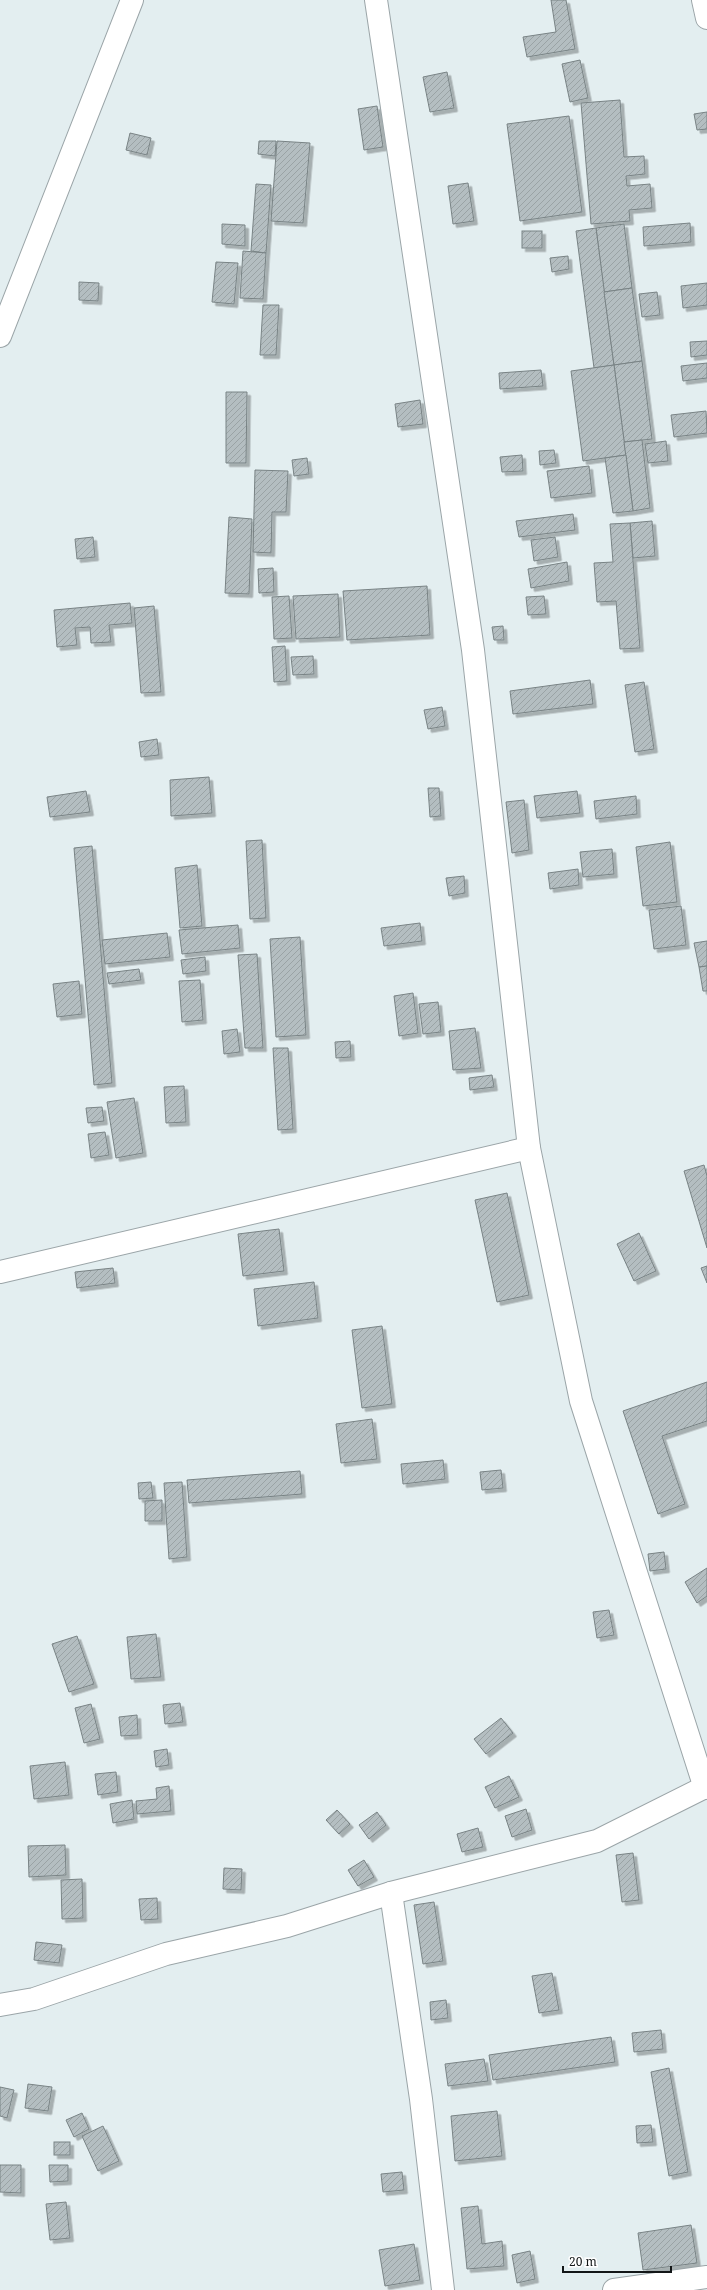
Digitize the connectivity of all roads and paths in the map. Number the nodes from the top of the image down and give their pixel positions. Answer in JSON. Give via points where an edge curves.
{"nodes":[{"id":1,"x":132,"y":0,"type":"edge"},
{"id":2,"x":376,"y":0,"type":"edge"},
{"id":3,"x":703,"y":0,"type":"edge"},
{"id":4,"x":707,"y":18,"type":"edge"},
{"id":5,"x":0,"y":336,"type":"edge"},
{"id":6,"x":529,"y":1148,"type":"junction"},
{"id":7,"x":0,"y":1272,"type":"edge"},
{"id":8,"x":706,"y":1787,"type":"edge"},
{"id":9,"x":391,"y":1893,"type":"junction"},
{"id":10,"x":0,"y":2005,"type":"edge"},
{"id":11,"x":707,"y":2277,"type":"edge"},
{"id":12,"x":444,"y":2290,"type":"edge"},
{"id":13,"x":614,"y":2290,"type":"edge"}],
"edges":[{"from":1,"to":5,"type":"street"},
{"from":2,"to":6,"type":"street","via":[[473,650]]},
{"from":3,"to":4,"type":"street"},
{"from":6,"to":7,"type":"street"},
{"from":6,"to":8,"type":"street","via":[[581,1401]]},
{"from":8,"to":9,"type":"street","via":[[597,1840]]},
{"from":9,"to":10,"type":"street","via":[[287,1926],[166,1954],[34,1999]]},
{"from":9,"to":12,"type":"street","via":[[421,2099]]},
{"from":11,"to":13,"type":"street"}]}
